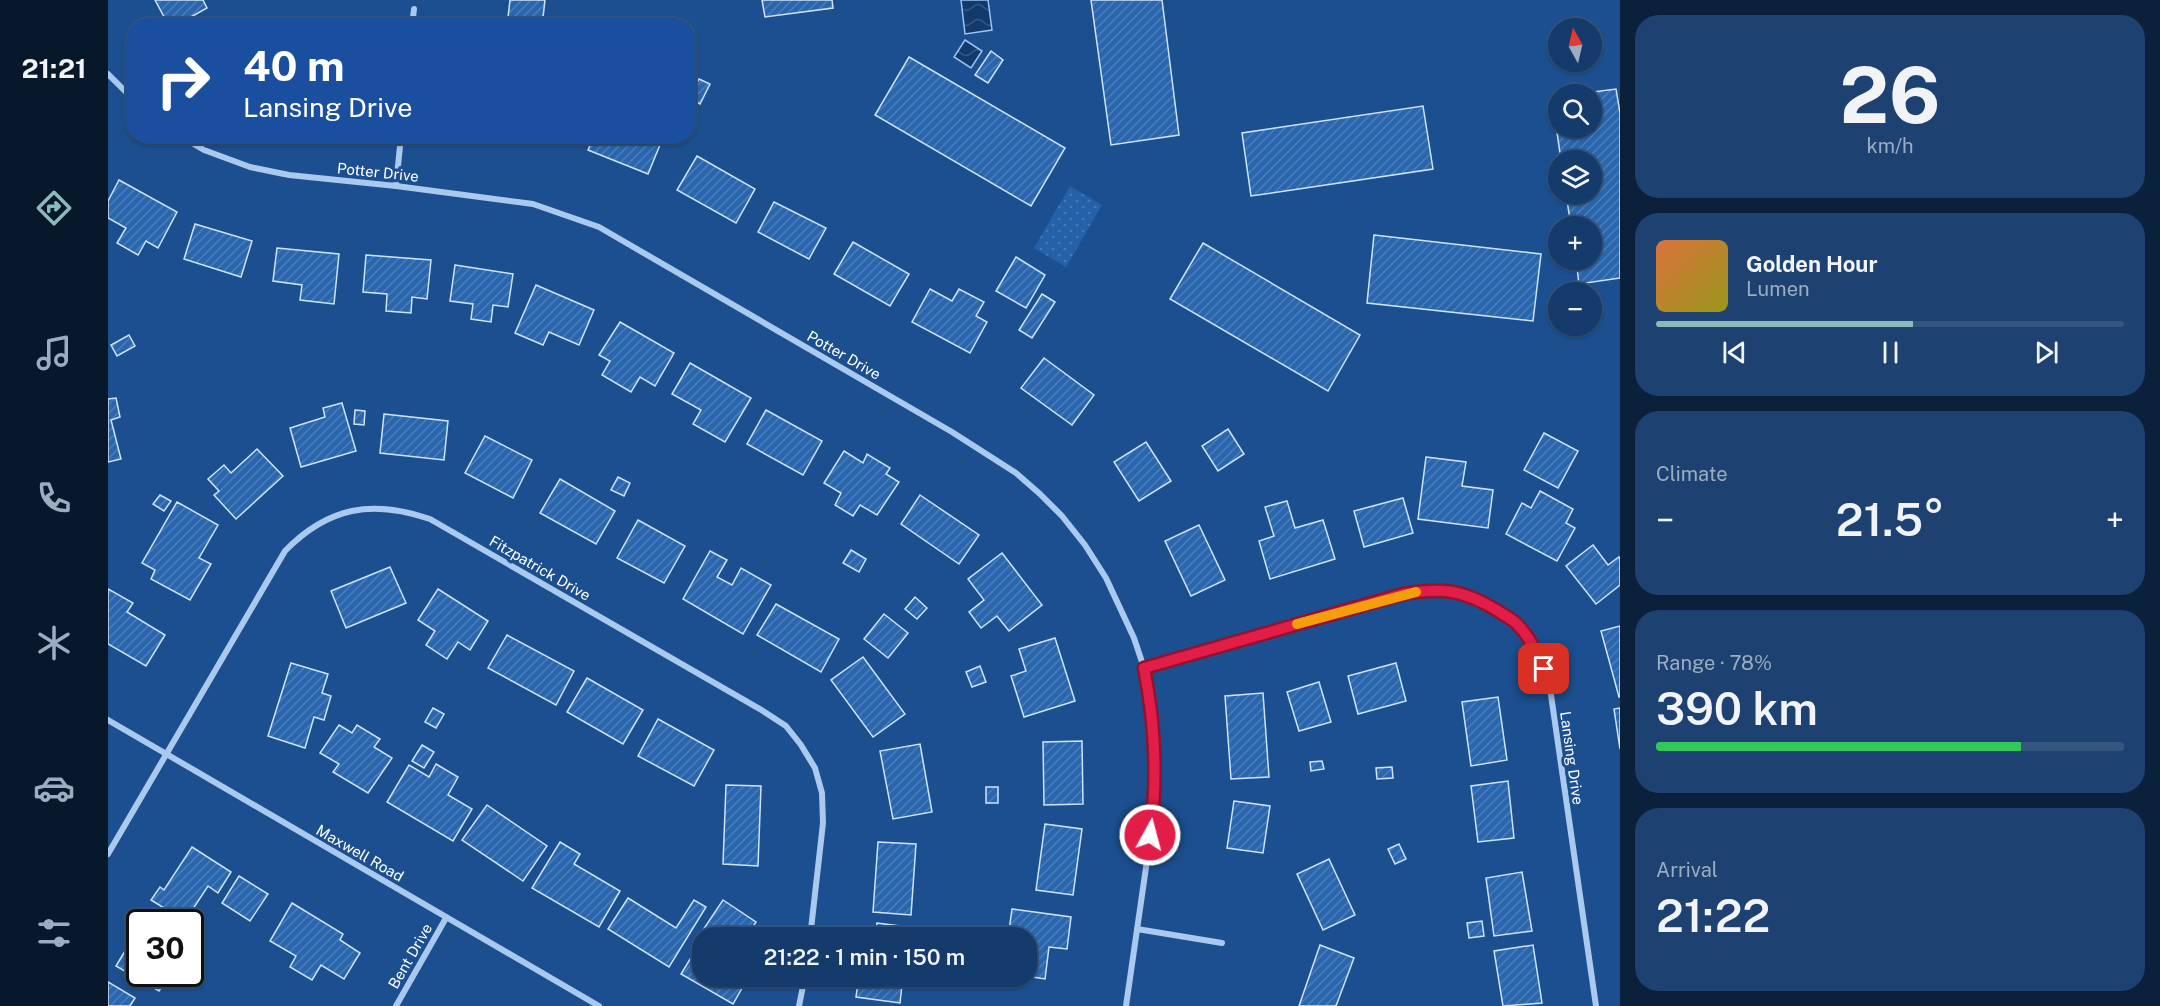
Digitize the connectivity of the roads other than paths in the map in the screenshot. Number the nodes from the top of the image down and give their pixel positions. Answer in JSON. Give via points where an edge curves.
{"nodes":[{"id":1,"x":414,"y":9,"type":"dead end"},
{"id":2,"x":413,"y":18,"type":"edge"},
{"id":3,"x":108,"y":74,"type":"edge"},
{"id":4,"x":126,"y":92,"type":"edge"},
{"id":5,"x":194,"y":144,"type":"edge"},
{"id":6,"x":400,"y":144,"type":"edge"},
{"id":7,"x":396,"y":186,"type":"junction"},
{"id":8,"x":1144,"y":668,"type":"junction"},
{"id":9,"x":108,"y":720,"type":"edge"},
{"id":10,"x":167,"y":755,"type":"junction"},
{"id":11,"x":108,"y":854,"type":"edge"},
{"id":12,"x":446,"y":918,"type":"junction"},
{"id":13,"x":811,"y":927,"type":"edge"},
{"id":14,"x":1137,"y":929,"type":"junction"},
{"id":15,"x":1222,"y":943,"type":"dead end"},
{"id":16,"x":803,"y":987,"type":"edge"},
{"id":17,"x":396,"y":1006,"type":"edge"},
{"id":18,"x":600,"y":1006,"type":"edge"},
{"id":19,"x":799,"y":1006,"type":"edge"},
{"id":20,"x":1126,"y":1006,"type":"edge"},
{"id":21,"x":1596,"y":1006,"type":"edge"}],
"edges":[{"from":1,"to":2,"type":"street"},
{"from":3,"to":4,"type":"street"},
{"from":5,"to":7,"type":"street","name":"Potter Drive","via":[[250,167]]},
{"from":6,"to":7,"type":"street"},
{"from":7,"to":8,"type":"street","name":"Potter Drive","via":[[533,204],[599,227],[985,452],[1040,494],[1085,545],[1122,610]]},
{"from":8,"to":14,"type":"street","name":"Potter Drive","via":[[1154,737],[1154,812]]},
{"from":8,"to":21,"type":"street","name":"Lansing Drive","via":[[1428,589],[1476,598],[1517,624],[1534,646],[1551,695]]},
{"from":9,"to":10,"type":"street","name":"Maxwell Road"},
{"from":10,"to":11,"type":"street","name":"Fitzpatrick Drive"},
{"from":10,"to":12,"type":"street","name":"Maxwell Road"},
{"from":10,"to":13,"type":"street","name":"Fitzpatrick Drive","via":[[292,543],[319,522],[341,514],[363,509],[406,510],[430,519],[786,726],[815,768],[822,794],[823,823]]},
{"from":12,"to":17,"type":"street","name":"Bent Drive"},
{"from":12,"to":18,"type":"street","name":"Maxwell Road"},
{"from":14,"to":15,"type":"street"},
{"from":14,"to":20,"type":"street","name":"Potter Drive"},
{"from":16,"to":19,"type":"street"}]}
